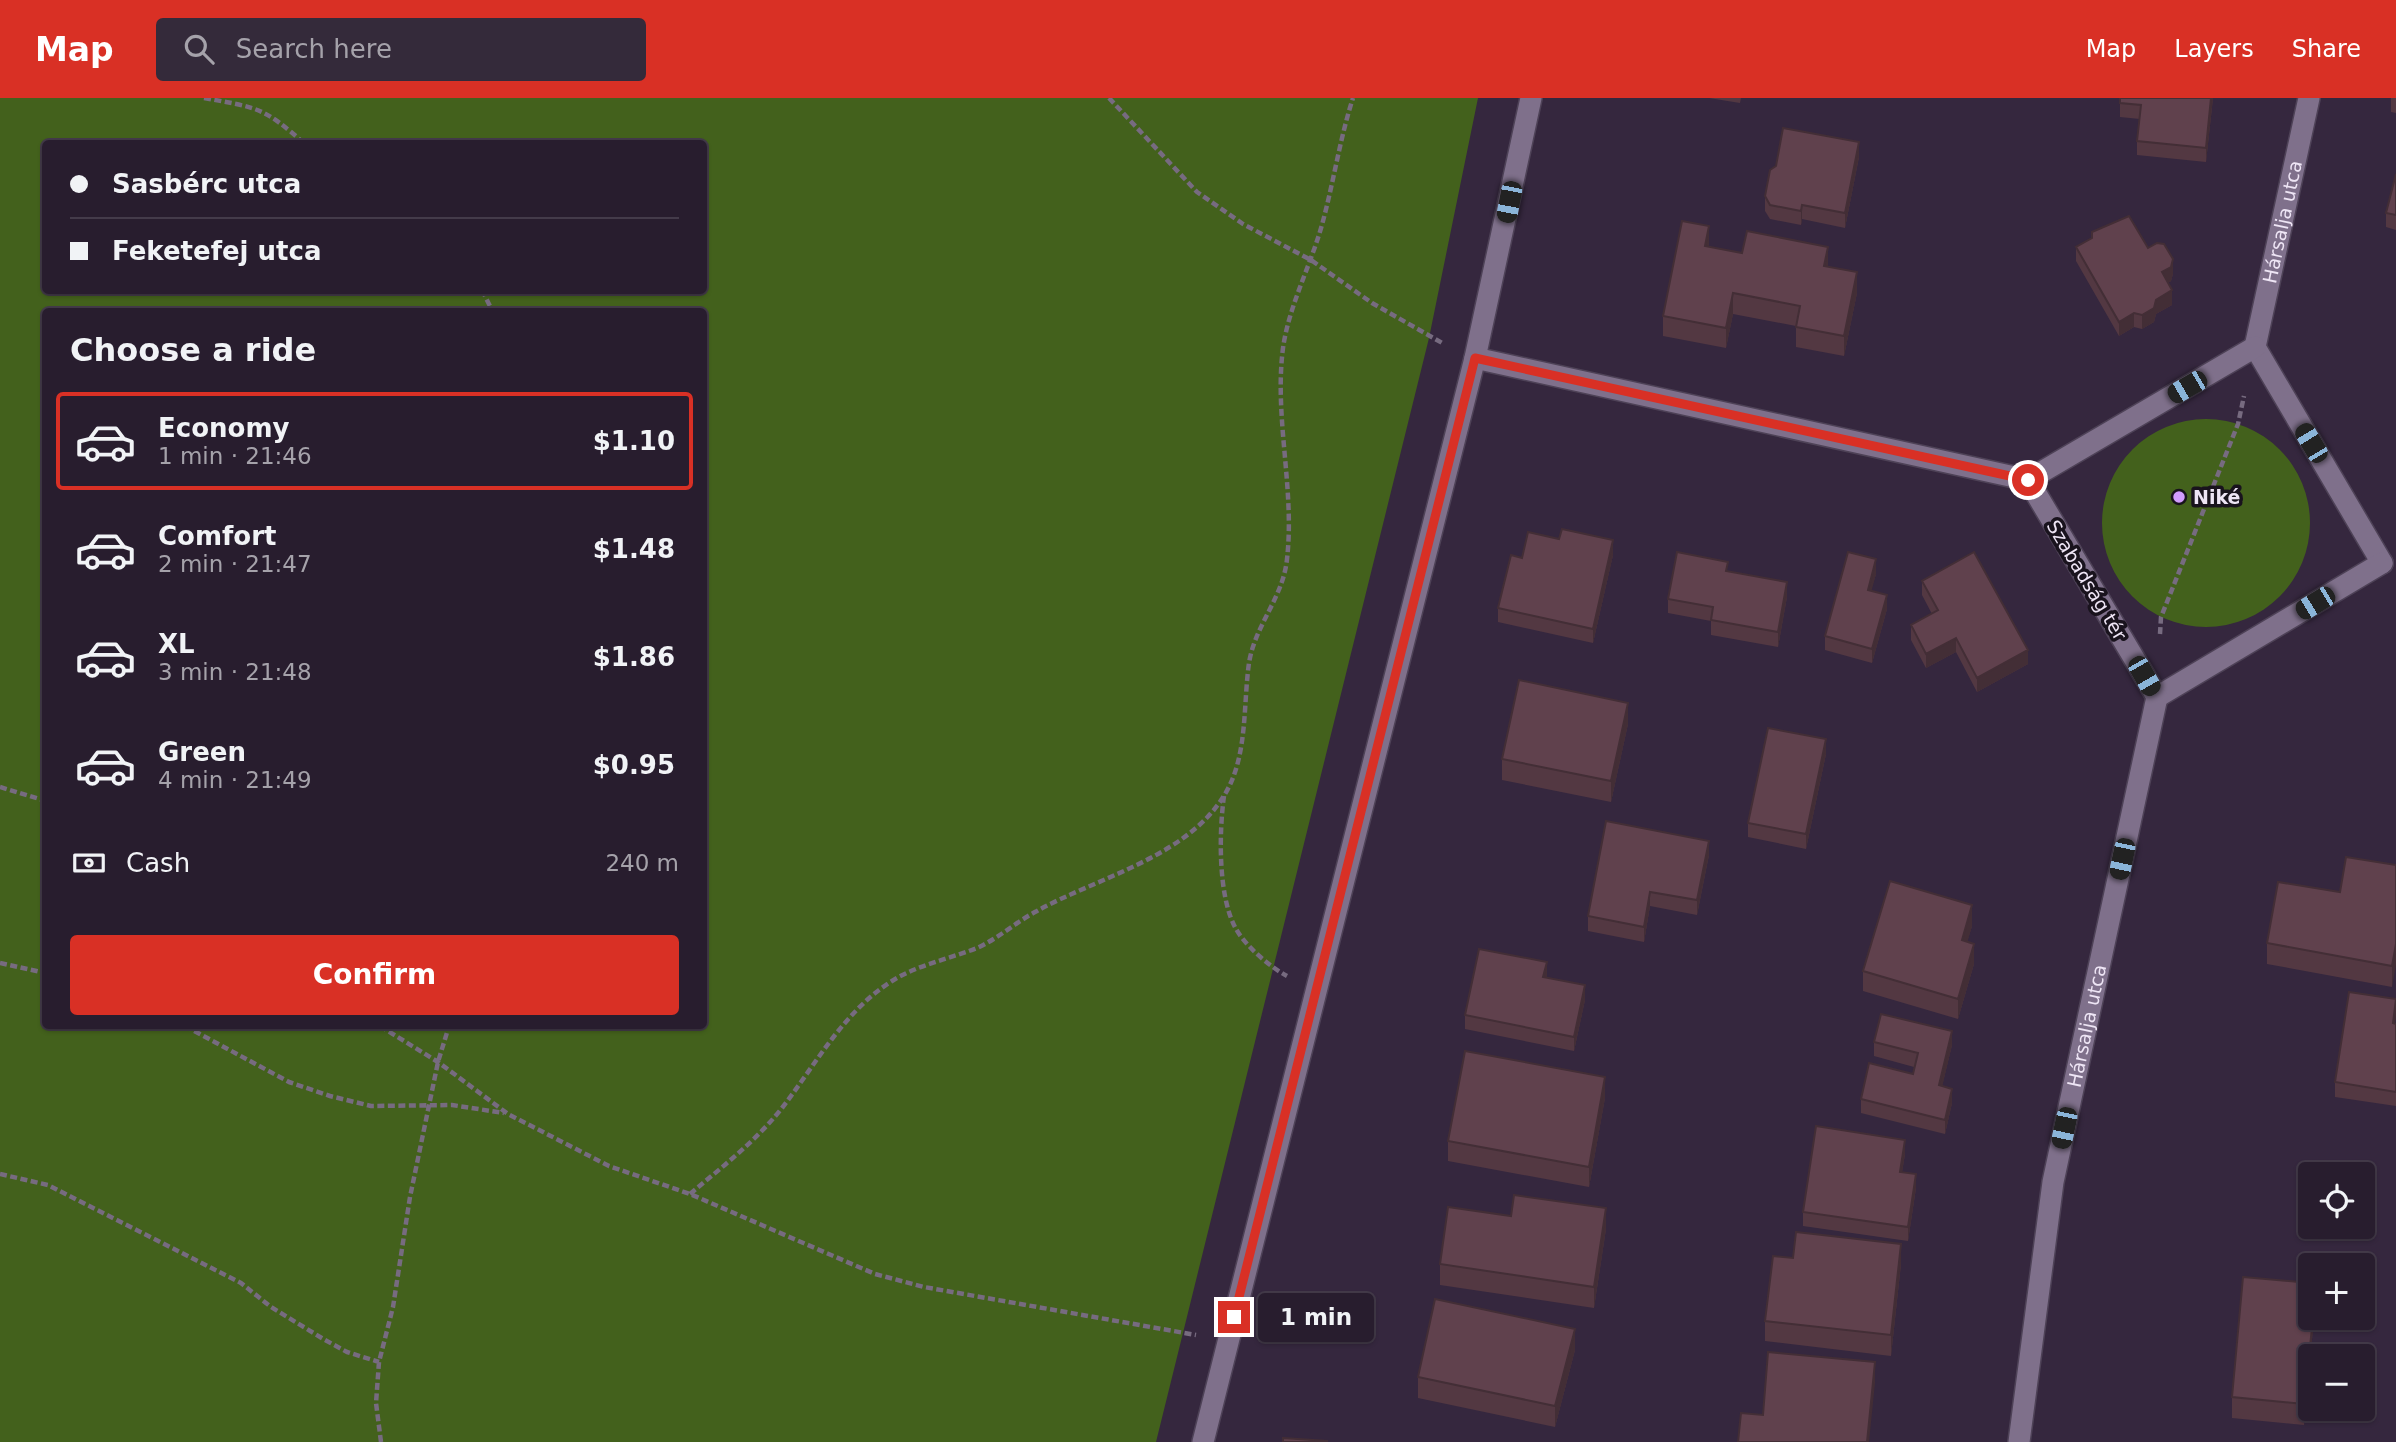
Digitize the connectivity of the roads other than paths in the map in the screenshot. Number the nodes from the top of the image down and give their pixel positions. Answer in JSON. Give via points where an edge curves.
{"nodes":[{"id":1,"x":1531,"y":98,"type":"edge"},
{"id":2,"x":2309,"y":98,"type":"edge"},
{"id":3,"x":2255,"y":347,"type":"junction"},
{"id":4,"x":1475,"y":358,"type":"junction"},
{"id":5,"x":2028,"y":480,"type":"junction"},
{"id":6,"x":2389,"y":564,"type":"edge"},
{"id":7,"x":2157,"y":697,"type":"junction"},
{"id":8,"x":1203,"y":1442,"type":"edge"},
{"id":9,"x":2019,"y":1442,"type":"edge"}],
"edges":[{"from":1,"to":4,"type":"street"},
{"from":2,"to":3,"type":"street","name":"Hársalja utca"},
{"from":3,"to":5,"type":"street"},
{"from":3,"to":6,"type":"street"},
{"from":4,"to":5,"type":"street"},
{"from":4,"to":8,"type":"street"},
{"from":5,"to":7,"type":"street","name":"Szabadság tér"},
{"from":6,"to":7,"type":"street"},
{"from":7,"to":9,"type":"street","name":"Hársalja utca","via":[[2053,1182]]}]}
